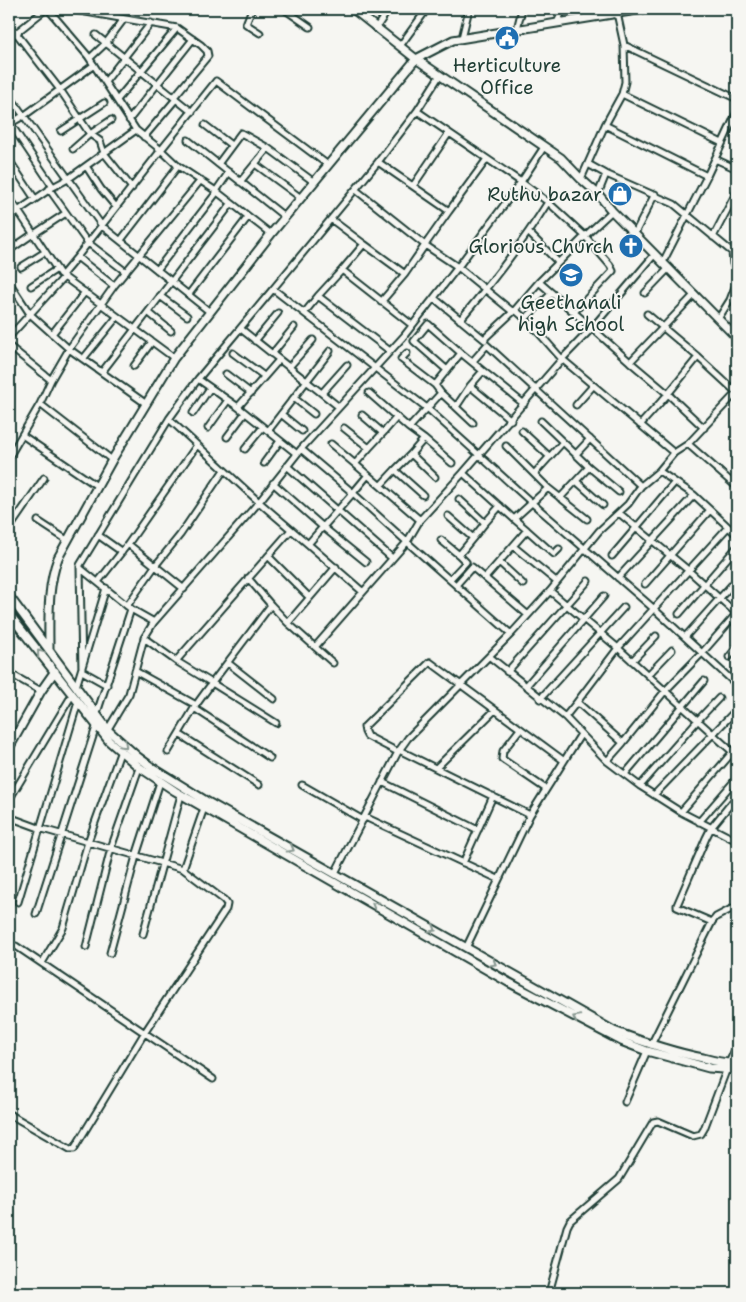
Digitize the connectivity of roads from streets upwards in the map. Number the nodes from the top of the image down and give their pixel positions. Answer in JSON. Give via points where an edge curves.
{"nodes":[{"id":1,"x":47,"y":9,"type":"edge"},
{"id":2,"x":69,"y":9,"type":"edge"},
{"id":3,"x":252,"y":9,"type":"edge"},
{"id":4,"x":284,"y":9,"type":"edge"},
{"id":5,"x":353,"y":9,"type":"edge"},
{"id":6,"x":389,"y":9,"type":"edge"},
{"id":7,"x":427,"y":9,"type":"edge"},
{"id":8,"x":469,"y":9,"type":"edge"},
{"id":9,"x":522,"y":9,"type":"edge"},
{"id":10,"x":563,"y":9,"type":"edge"},
{"id":11,"x":643,"y":9,"type":"edge"},
{"id":12,"x":601,"y":12,"type":"edge"},
{"id":13,"x":617,"y":13,"type":"junction"},
{"id":14,"x":124,"y":19,"type":"junction"},
{"id":15,"x":151,"y":23,"type":"junction"},
{"id":16,"x":557,"y":23,"type":"junction"},
{"id":17,"x":176,"y":28,"type":"junction"},
{"id":18,"x":310,"y":28,"type":"dead end"},
{"id":19,"x":376,"y":28,"type":"junction"},
{"id":20,"x":517,"y":29,"type":"junction"},
{"id":21,"x":9,"y":30,"type":"edge"},
{"id":22,"x":17,"y":32,"type":"junction"},
{"id":23,"x":260,"y":33,"type":"dead end"},
{"id":24,"x":96,"y":35,"type":"dead end"},
{"id":25,"x":9,"y":38,"type":"edge"},
{"id":26,"x":462,"y":38,"type":"junction"},
{"id":27,"x":193,"y":39,"type":"junction"},
{"id":28,"x":106,"y":43,"type":"junction"},
{"id":29,"x":624,"y":45,"type":"junction"},
{"id":30,"x":400,"y":46,"type":"junction"},
{"id":31,"x":90,"y":58,"type":"junction"},
{"id":32,"x":124,"y":58,"type":"junction"},
{"id":33,"x":416,"y":59,"type":"junction"},
{"id":34,"x":94,"y":65,"type":"junction"},
{"id":35,"x":141,"y":71,"type":"junction"},
{"id":36,"x":440,"y":75,"type":"junction"},
{"id":37,"x":105,"y":82,"type":"junction"},
{"id":38,"x":158,"y":84,"type":"junction"},
{"id":39,"x":61,"y":91,"type":"junction"},
{"id":40,"x":622,"y":94,"type":"junction"},
{"id":41,"x":9,"y":95,"type":"edge"},
{"id":42,"x":175,"y":98,"type":"junction"},
{"id":43,"x":737,"y":99,"type":"edge"},
{"id":44,"x":117,"y":100,"type":"junction"},
{"id":45,"x":104,"y":104,"type":"dead end"},
{"id":46,"x":416,"y":111,"type":"junction"},
{"id":47,"x":192,"y":112,"type":"junction"},
{"id":48,"x":737,"y":112,"type":"edge"},
{"id":49,"x":25,"y":115,"type":"junction"},
{"id":50,"x":81,"y":119,"type":"junction"},
{"id":51,"x":111,"y":120,"type":"dead end"},
{"id":52,"x":129,"y":120,"type":"junction"},
{"id":53,"x":9,"y":123,"type":"edge"},
{"id":54,"x":205,"y":125,"type":"dead end"},
{"id":55,"x":605,"y":125,"type":"junction"},
{"id":56,"x":136,"y":130,"type":"junction"},
{"id":57,"x":61,"y":131,"type":"dead end"},
{"id":58,"x":449,"y":133,"type":"junction"},
{"id":59,"x":90,"y":134,"type":"junction"},
{"id":60,"x":144,"y":137,"type":"junction"},
{"id":61,"x":188,"y":140,"type":"dead end"},
{"id":62,"x":722,"y":143,"type":"junction"},
{"id":63,"x":231,"y":145,"type":"junction"},
{"id":64,"x":544,"y":147,"type":"junction"},
{"id":65,"x":268,"y":148,"type":"junction"},
{"id":66,"x":73,"y":149,"type":"dead end"},
{"id":67,"x":161,"y":150,"type":"junction"},
{"id":68,"x":104,"y":153,"type":"junction"},
{"id":69,"x":488,"y":159,"type":"junction"},
{"id":70,"x":715,"y":159,"type":"junction"},
{"id":71,"x":9,"y":160,"type":"edge"},
{"id":72,"x":378,"y":162,"type":"junction"},
{"id":73,"x":218,"y":164,"type":"junction"},
{"id":74,"x":255,"y":164,"type":"junction"},
{"id":75,"x":588,"y":164,"type":"junction"},
{"id":76,"x":328,"y":165,"type":"junction"},
{"id":77,"x":86,"y":166,"type":"junction"},
{"id":78,"x":178,"y":166,"type":"junction"},
{"id":79,"x":737,"y":169,"type":"edge"},
{"id":80,"x":229,"y":172,"type":"junction"},
{"id":81,"x":606,"y":174,"type":"junction"},
{"id":82,"x":707,"y":176,"type":"junction"},
{"id":83,"x":68,"y":179,"type":"junction"},
{"id":84,"x":581,"y":179,"type":"junction"},
{"id":85,"x":201,"y":180,"type":"junction"},
{"id":86,"x":240,"y":182,"type":"junction"},
{"id":87,"x":314,"y":182,"type":"junction"},
{"id":88,"x":521,"y":182,"type":"junction"},
{"id":89,"x":413,"y":186,"type":"junction"},
{"id":90,"x":51,"y":188,"type":"junction"},
{"id":91,"x":132,"y":188,"type":"junction"},
{"id":92,"x":356,"y":190,"type":"junction"},
{"id":93,"x":216,"y":191,"type":"junction"},
{"id":94,"x":737,"y":192,"type":"edge"},
{"id":95,"x":598,"y":194,"type":"junction"},
{"id":96,"x":654,"y":194,"type":"junction"},
{"id":97,"x":9,"y":197,"type":"edge"},
{"id":98,"x":301,"y":198,"type":"junction"},
{"id":99,"x":35,"y":199,"type":"junction"},
{"id":100,"x":548,"y":202,"type":"junction"},
{"id":101,"x":231,"y":204,"type":"junction"},
{"id":102,"x":116,"y":208,"type":"junction"},
{"id":103,"x":18,"y":210,"type":"junction"},
{"id":104,"x":449,"y":211,"type":"junction"},
{"id":105,"x":612,"y":211,"type":"junction"},
{"id":106,"x":66,"y":212,"type":"junction"},
{"id":107,"x":688,"y":214,"type":"junction"},
{"id":108,"x":9,"y":217,"type":"edge"},
{"id":109,"x":248,"y":217,"type":"junction"},
{"id":110,"x":286,"y":217,"type":"junction"},
{"id":111,"x":332,"y":220,"type":"junction"},
{"id":112,"x":102,"y":226,"type":"junction"},
{"id":113,"x":529,"y":233,"type":"junction"},
{"id":114,"x":635,"y":233,"type":"junction"},
{"id":115,"x":34,"y":234,"type":"junction"},
{"id":116,"x":271,"y":234,"type":"junction"},
{"id":117,"x":585,"y":236,"type":"junction"},
{"id":118,"x":713,"y":237,"type":"junction"},
{"id":119,"x":121,"y":240,"type":"junction"},
{"id":120,"x":87,"y":242,"type":"junction"},
{"id":121,"x":364,"y":244,"type":"junction"},
{"id":122,"x":426,"y":245,"type":"junction"},
{"id":123,"x":11,"y":249,"type":"dead end"},
{"id":124,"x":45,"y":252,"type":"junction"},
{"id":125,"x":655,"y":254,"type":"junction"},
{"id":126,"x":140,"y":256,"type":"junction"},
{"id":127,"x":77,"y":257,"type":"junction"},
{"id":128,"x":558,"y":262,"type":"junction"},
{"id":129,"x":666,"y":265,"type":"junction"},
{"id":130,"x":20,"y":267,"type":"dead end"},
{"id":131,"x":458,"y":267,"type":"junction"},
{"id":132,"x":737,"y":267,"type":"edge"},
{"id":133,"x":57,"y":269,"type":"junction"},
{"id":134,"x":157,"y":270,"type":"junction"},
{"id":135,"x":342,"y":270,"type":"junction"},
{"id":136,"x":126,"y":272,"type":"junction"},
{"id":137,"x":405,"y":274,"type":"junction"},
{"id":138,"x":63,"y":276,"type":"junction"},
{"id":139,"x":9,"y":282,"type":"edge"},
{"id":140,"x":172,"y":282,"type":"junction"},
{"id":141,"x":539,"y":282,"type":"junction"},
{"id":142,"x":737,"y":282,"type":"edge"},
{"id":143,"x":31,"y":286,"type":"dead end"},
{"id":144,"x":114,"y":286,"type":"junction"},
{"id":145,"x":486,"y":288,"type":"junction"},
{"id":146,"x":274,"y":289,"type":"junction"},
{"id":147,"x":736,"y":291,"type":"edge"},
{"id":148,"x":85,"y":292,"type":"junction"},
{"id":149,"x":552,"y":293,"type":"junction"},
{"id":150,"x":645,"y":293,"type":"dead end"},
{"id":151,"x":189,"y":294,"type":"junction"},
{"id":152,"x":695,"y":294,"type":"junction"},
{"id":153,"x":160,"y":296,"type":"junction"},
{"id":154,"x":318,"y":296,"type":"junction"},
{"id":155,"x":434,"y":298,"type":"junction"},
{"id":156,"x":381,"y":302,"type":"junction"},
{"id":157,"x":101,"y":304,"type":"junction"},
{"id":158,"x":514,"y":311,"type":"junction"},
{"id":159,"x":148,"y":312,"type":"junction"},
{"id":160,"x":210,"y":312,"type":"junction"},
{"id":161,"x":304,"y":312,"type":"junction"},
{"id":162,"x":575,"y":312,"type":"junction"},
{"id":163,"x":278,"y":313,"type":"dead end"},
{"id":164,"x":30,"y":314,"type":"junction"},
{"id":165,"x":647,"y":314,"type":"dead end"},
{"id":166,"x":187,"y":316,"type":"dead end"},
{"id":167,"x":117,"y":317,"type":"junction"},
{"id":168,"x":526,"y":318,"type":"junction"},
{"id":169,"x":718,"y":319,"type":"junction"},
{"id":170,"x":460,"y":320,"type":"junction"},
{"id":171,"x":412,"y":325,"type":"junction"},
{"id":172,"x":294,"y":327,"type":"dead end"},
{"id":173,"x":592,"y":328,"type":"junction"},
{"id":174,"x":662,"y":328,"type":"junction"},
{"id":175,"x":134,"y":329,"type":"junction"},
{"id":176,"x":241,"y":329,"type":"junction"},
{"id":177,"x":171,"y":331,"type":"dead end"},
{"id":178,"x":52,"y":334,"type":"junction"},
{"id":179,"x":9,"y":336,"type":"edge"},
{"id":180,"x":737,"y":338,"type":"edge"},
{"id":181,"x":484,"y":339,"type":"junction"},
{"id":182,"x":313,"y":340,"type":"dead end"},
{"id":183,"x":255,"y":341,"type":"junction"},
{"id":184,"x":151,"y":343,"type":"junction"},
{"id":185,"x":487,"y":345,"type":"junction"},
{"id":186,"x":9,"y":346,"type":"edge"},
{"id":187,"x":68,"y":348,"type":"junction"},
{"id":188,"x":390,"y":351,"type":"junction"},
{"id":189,"x":330,"y":352,"type":"dead end"},
{"id":190,"x":233,"y":353,"type":"dead end"},
{"id":191,"x":407,"y":353,"type":"dead end"},
{"id":192,"x":461,"y":353,"type":"junction"},
{"id":193,"x":272,"y":354,"type":"junction"},
{"id":194,"x":698,"y":357,"type":"junction"},
{"id":195,"x":174,"y":358,"type":"junction"},
{"id":196,"x":83,"y":359,"type":"junction"},
{"id":197,"x":562,"y":359,"type":"junction"},
{"id":198,"x":279,"y":360,"type":"junction"},
{"id":199,"x":472,"y":362,"type":"junction"},
{"id":200,"x":630,"y":362,"type":"junction"},
{"id":201,"x":347,"y":365,"type":"dead end"},
{"id":202,"x":134,"y":366,"type":"dead end"},
{"id":203,"x":289,"y":367,"type":"junction"},
{"id":204,"x":375,"y":368,"type":"junction"},
{"id":205,"x":447,"y":370,"type":"junction"},
{"id":206,"x":483,"y":371,"type":"junction"},
{"id":207,"x":102,"y":372,"type":"junction"},
{"id":208,"x":226,"y":374,"type":"dead end"},
{"id":209,"x":264,"y":376,"type":"junction"},
{"id":210,"x":198,"y":379,"type":"junction"},
{"id":211,"x":51,"y":380,"type":"junction"},
{"id":212,"x":307,"y":381,"type":"junction"},
{"id":213,"x":435,"y":385,"type":"junction"},
{"id":214,"x":470,"y":386,"type":"junction"},
{"id":215,"x":592,"y":386,"type":"junction"},
{"id":216,"x":210,"y":388,"type":"junction"},
{"id":217,"x":537,"y":390,"type":"junction"},
{"id":218,"x":737,"y":392,"type":"edge"},
{"id":219,"x":251,"y":393,"type":"junction"},
{"id":220,"x":322,"y":393,"type":"junction"},
{"id":221,"x":370,"y":393,"type":"dead end"},
{"id":222,"x":441,"y":393,"type":"junction"},
{"id":223,"x":668,"y":394,"type":"junction"},
{"id":224,"x":294,"y":398,"type":"junction"},
{"id":225,"x":228,"y":400,"type":"junction"},
{"id":226,"x":146,"y":402,"type":"junction"},
{"id":227,"x":40,"y":404,"type":"junction"},
{"id":228,"x":524,"y":404,"type":"junction"},
{"id":229,"x":576,"y":405,"type":"dead end"},
{"id":230,"x":238,"y":407,"type":"junction"},
{"id":231,"x":338,"y":407,"type":"junction"},
{"id":232,"x":456,"y":407,"type":"junction"},
{"id":233,"x":427,"y":408,"type":"junction"},
{"id":234,"x":193,"y":413,"type":"dead end"},
{"id":235,"x":245,"y":413,"type":"junction"},
{"id":236,"x":281,"y":414,"type":"junction"},
{"id":237,"x":314,"y":414,"type":"dead end"},
{"id":238,"x":362,"y":415,"type":"dead end"},
{"id":239,"x":397,"y":417,"type":"junction"},
{"id":240,"x":170,"y":419,"type":"junction"},
{"id":241,"x":511,"y":420,"type":"junction"},
{"id":242,"x":541,"y":421,"type":"dead end"},
{"id":243,"x":473,"y":423,"type":"dead end"},
{"id":244,"x":640,"y":425,"type":"junction"},
{"id":245,"x":263,"y":427,"type":"junction"},
{"id":246,"x":208,"y":428,"type":"dead end"},
{"id":247,"x":344,"y":428,"type":"dead end"},
{"id":248,"x":409,"y":428,"type":"junction"},
{"id":249,"x":704,"y":428,"type":"junction"},
{"id":250,"x":268,"y":431,"type":"junction"},
{"id":251,"x":302,"y":431,"type":"dead end"},
{"id":252,"x":522,"y":431,"type":"dead end"},
{"id":253,"x":384,"y":433,"type":"junction"},
{"id":254,"x":22,"y":435,"type":"junction"},
{"id":255,"x":227,"y":437,"type":"dead end"},
{"id":256,"x":424,"y":439,"type":"junction"},
{"id":257,"x":590,"y":439,"type":"junction"},
{"id":258,"x":280,"y":441,"type":"junction"},
{"id":259,"x":563,"y":442,"type":"junction"},
{"id":260,"x":332,"y":444,"type":"dead end"},
{"id":261,"x":688,"y":444,"type":"junction"},
{"id":262,"x":197,"y":445,"type":"junction"},
{"id":263,"x":506,"y":446,"type":"dead end"},
{"id":264,"x":369,"y":448,"type":"junction"},
{"id":265,"x":245,"y":449,"type":"dead end"},
{"id":266,"x":301,"y":449,"type":"junction"},
{"id":267,"x":10,"y":453,"type":"edge"},
{"id":268,"x":674,"y":453,"type":"junction"},
{"id":269,"x":296,"y":454,"type":"junction"},
{"id":270,"x":411,"y":454,"type":"junction"},
{"id":271,"x":576,"y":454,"type":"junction"},
{"id":272,"x":480,"y":456,"type":"junction"},
{"id":273,"x":550,"y":457,"type":"junction"},
{"id":274,"x":112,"y":460,"type":"junction"},
{"id":275,"x":264,"y":463,"type":"dead end"},
{"id":276,"x":452,"y":463,"type":"dead end"},
{"id":277,"x":355,"y":464,"type":"junction"},
{"id":278,"x":287,"y":466,"type":"junction"},
{"id":279,"x":589,"y":467,"type":"junction"},
{"id":280,"x":224,"y":470,"type":"junction"},
{"id":281,"x":395,"y":470,"type":"junction"},
{"id":282,"x":659,"y":471,"type":"junction"},
{"id":283,"x":463,"y":473,"type":"junction"},
{"id":284,"x":534,"y":474,"type":"junction"},
{"id":285,"x":368,"y":475,"type":"junction"},
{"id":286,"x":435,"y":476,"type":"dead end"},
{"id":287,"x":44,"y":478,"type":"dead end"},
{"id":288,"x":576,"y":481,"type":"junction"},
{"id":289,"x":675,"y":482,"type":"junction"},
{"id":290,"x":274,"y":483,"type":"junction"},
{"id":291,"x":381,"y":485,"type":"junction"},
{"id":292,"x":97,"y":486,"type":"junction"},
{"id":293,"x":641,"y":486,"type":"junction"},
{"id":294,"x":737,"y":487,"type":"edge"},
{"id":295,"x":548,"y":488,"type":"junction"},
{"id":296,"x":619,"y":492,"type":"dead end"},
{"id":297,"x":353,"y":493,"type":"junction"},
{"id":298,"x":423,"y":495,"type":"dead end"},
{"id":299,"x":694,"y":495,"type":"junction"},
{"id":300,"x":560,"y":498,"type":"junction"},
{"id":301,"x":459,"y":499,"type":"dead end"},
{"id":302,"x":259,"y":502,"type":"junction"},
{"id":303,"x":532,"y":503,"type":"junction"},
{"id":304,"x":603,"y":504,"type":"dead end"},
{"id":305,"x":500,"y":506,"type":"junction"},
{"id":306,"x":338,"y":510,"type":"junction"},
{"id":307,"x":710,"y":510,"type":"junction"},
{"id":308,"x":619,"y":513,"type":"junction"},
{"id":309,"x":448,"y":516,"type":"dead end"},
{"id":310,"x":514,"y":519,"type":"junction"},
{"id":311,"x":420,"y":520,"type":"junction"},
{"id":312,"x":587,"y":520,"type":"dead end"},
{"id":313,"x":38,"y":521,"type":"dead end"},
{"id":314,"x":485,"y":523,"type":"junction"},
{"id":315,"x":323,"y":527,"type":"junction"},
{"id":316,"x":636,"y":527,"type":"junction"},
{"id":317,"x":728,"y":527,"type":"junction"},
{"id":318,"x":9,"y":529,"type":"edge"},
{"id":319,"x":291,"y":530,"type":"junction"},
{"id":320,"x":527,"y":530,"type":"junction"},
{"id":321,"x":98,"y":535,"type":"junction"},
{"id":322,"x":737,"y":535,"type":"edge"},
{"id":323,"x":473,"y":538,"type":"junction"},
{"id":324,"x":67,"y":540,"type":"junction"},
{"id":325,"x":441,"y":540,"type":"dead end"},
{"id":326,"x":654,"y":541,"type":"junction"},
{"id":327,"x":407,"y":542,"type":"junction"},
{"id":328,"x":128,"y":544,"type":"junction"},
{"id":329,"x":308,"y":544,"type":"junction"},
{"id":330,"x":514,"y":546,"type":"junction"},
{"id":331,"x":737,"y":547,"type":"edge"},
{"id":332,"x":585,"y":548,"type":"junction"},
{"id":333,"x":559,"y":549,"type":"dead end"},
{"id":334,"x":122,"y":552,"type":"junction"},
{"id":335,"x":459,"y":555,"type":"junction"},
{"id":336,"x":670,"y":555,"type":"junction"},
{"id":337,"x":268,"y":556,"type":"junction"},
{"id":338,"x":612,"y":556,"type":"dead end"},
{"id":339,"x":392,"y":558,"type":"junction"},
{"id":340,"x":366,"y":562,"type":"dead end"},
{"id":341,"x":499,"y":562,"type":"junction"},
{"id":342,"x":155,"y":566,"type":"junction"},
{"id":343,"x":336,"y":567,"type":"junction"},
{"id":344,"x":80,"y":568,"type":"junction"},
{"id":345,"x":688,"y":570,"type":"junction"},
{"id":346,"x":248,"y":578,"type":"junction"},
{"id":347,"x":485,"y":578,"type":"junction"},
{"id":348,"x":618,"y":578,"type":"junction"},
{"id":349,"x":450,"y":579,"type":"junction"},
{"id":350,"x":737,"y":579,"type":"edge"},
{"id":351,"x":588,"y":581,"type":"dead end"},
{"id":352,"x":98,"y":582,"type":"junction"},
{"id":353,"x":557,"y":582,"type":"junction"},
{"id":354,"x":524,"y":584,"type":"dead end"},
{"id":355,"x":644,"y":584,"type":"dead end"},
{"id":356,"x":456,"y":585,"type":"junction"},
{"id":357,"x":705,"y":585,"type":"junction"},
{"id":358,"x":106,"y":588,"type":"junction"},
{"id":359,"x":184,"y":589,"type":"junction"},
{"id":360,"x":550,"y":591,"type":"junction"},
{"id":361,"x":363,"y":592,"type":"junction"},
{"id":362,"x":9,"y":596,"type":"edge"},
{"id":363,"x":604,"y":596,"type":"dead end"},
{"id":364,"x":309,"y":597,"type":"junction"},
{"id":365,"x":720,"y":599,"type":"junction"},
{"id":366,"x":568,"y":604,"type":"junction"},
{"id":367,"x":270,"y":606,"type":"junction"},
{"id":368,"x":624,"y":607,"type":"dead end"},
{"id":369,"x":129,"y":608,"type":"junction"},
{"id":370,"x":653,"y":608,"type":"junction"},
{"id":371,"x":9,"y":614,"type":"edge"},
{"id":372,"x":679,"y":614,"type":"dead end"},
{"id":373,"x":737,"y":614,"type":"edge"},
{"id":374,"x":528,"y":615,"type":"junction"},
{"id":375,"x":584,"y":619,"type":"junction"},
{"id":376,"x":49,"y":621,"type":"junction"},
{"id":377,"x":154,"y":622,"type":"junction"},
{"id":378,"x":288,"y":623,"type":"junction"},
{"id":379,"x":34,"y":630,"type":"junction"},
{"id":380,"x":600,"y":633,"type":"junction"},
{"id":381,"x":511,"y":634,"type":"junction"},
{"id":382,"x":656,"y":636,"type":"dead end"},
{"id":383,"x":685,"y":637,"type":"junction"},
{"id":384,"x":144,"y":638,"type":"junction"},
{"id":385,"x":315,"y":647,"type":"junction"},
{"id":386,"x":737,"y":647,"type":"edge"},
{"id":387,"x":618,"y":648,"type":"junction"},
{"id":388,"x":49,"y":649,"type":"junction"},
{"id":389,"x":672,"y":650,"type":"dead end"},
{"id":390,"x":702,"y":653,"type":"junction"},
{"id":391,"x":729,"y":656,"type":"dead end"},
{"id":392,"x":490,"y":657,"type":"junction"},
{"id":393,"x":176,"y":661,"type":"junction"},
{"id":394,"x":632,"y":661,"type":"junction"},
{"id":395,"x":228,"y":663,"type":"junction"},
{"id":396,"x":333,"y":663,"type":"dead end"},
{"id":397,"x":60,"y":665,"type":"junction"},
{"id":398,"x":55,"y":671,"type":"junction"},
{"id":399,"x":82,"y":671,"type":"junction"},
{"id":400,"x":135,"y":671,"type":"junction"},
{"id":401,"x":507,"y":672,"type":"junction"},
{"id":402,"x":9,"y":673,"type":"edge"},
{"id":403,"x":648,"y":675,"type":"junction"},
{"id":404,"x":704,"y":681,"type":"dead end"},
{"id":405,"x":212,"y":683,"type":"junction"},
{"id":406,"x":107,"y":684,"type":"junction"},
{"id":407,"x":462,"y":685,"type":"junction"},
{"id":408,"x":737,"y":685,"type":"edge"},
{"id":409,"x":526,"y":686,"type":"junction"},
{"id":410,"x":76,"y":687,"type":"junction"},
{"id":411,"x":41,"y":691,"type":"junction"},
{"id":412,"x":665,"y":691,"type":"junction"},
{"id":413,"x":72,"y":695,"type":"junction"},
{"id":414,"x":719,"y":698,"type":"dead end"},
{"id":415,"x":274,"y":699,"type":"dead end"},
{"id":416,"x":540,"y":699,"type":"junction"},
{"id":417,"x":78,"y":702,"type":"junction"},
{"id":418,"x":577,"y":702,"type":"junction"},
{"id":419,"x":682,"y":706,"type":"junction"},
{"id":420,"x":195,"y":707,"type":"junction"},
{"id":421,"x":737,"y":708,"type":"edge"},
{"id":422,"x":495,"y":710,"type":"junction"},
{"id":423,"x":96,"y":716,"type":"junction"},
{"id":424,"x":565,"y":717,"type":"junction"},
{"id":425,"x":698,"y":720,"type":"junction"},
{"id":426,"x":276,"y":723,"type":"dead end"},
{"id":427,"x":96,"y":727,"type":"junction"},
{"id":428,"x":108,"y":729,"type":"junction"},
{"id":429,"x":520,"y":729,"type":"junction"},
{"id":430,"x":179,"y":734,"type":"junction"},
{"id":431,"x":581,"y":734,"type":"junction"},
{"id":432,"x":714,"y":734,"type":"junction"},
{"id":433,"x":623,"y":743,"type":"junction"},
{"id":434,"x":737,"y":747,"type":"edge"},
{"id":435,"x":9,"y":748,"type":"edge"},
{"id":436,"x":398,"y":751,"type":"junction"},
{"id":437,"x":120,"y":752,"type":"junction"},
{"id":438,"x":168,"y":752,"type":"dead end"},
{"id":439,"x":735,"y":754,"type":"edge"},
{"id":440,"x":270,"y":758,"type":"dead end"},
{"id":441,"x":563,"y":760,"type":"junction"},
{"id":442,"x":607,"y":761,"type":"junction"},
{"id":443,"x":139,"y":768,"type":"junction"},
{"id":444,"x":436,"y":768,"type":"junction"},
{"id":445,"x":625,"y":774,"type":"junction"},
{"id":446,"x":737,"y":778,"type":"edge"},
{"id":447,"x":160,"y":782,"type":"junction"},
{"id":448,"x":382,"y":782,"type":"junction"},
{"id":449,"x":259,"y":785,"type":"dead end"},
{"id":450,"x":302,"y":785,"type":"dead end"},
{"id":451,"x":640,"y":786,"type":"junction"},
{"id":452,"x":546,"y":789,"type":"junction"},
{"id":453,"x":181,"y":795,"type":"junction"},
{"id":454,"x":654,"y":795,"type":"junction"},
{"id":455,"x":493,"y":796,"type":"junction"},
{"id":456,"x":737,"y":796,"type":"edge"},
{"id":457,"x":9,"y":800,"type":"edge"},
{"id":458,"x":204,"y":808,"type":"junction"},
{"id":459,"x":681,"y":812,"type":"junction"},
{"id":460,"x":530,"y":814,"type":"junction"},
{"id":461,"x":9,"y":817,"type":"edge"},
{"id":462,"x":364,"y":818,"type":"junction"},
{"id":463,"x":699,"y":822,"type":"junction"},
{"id":464,"x":40,"y":828,"type":"junction"},
{"id":465,"x":711,"y":828,"type":"junction"},
{"id":466,"x":478,"y":830,"type":"junction"},
{"id":467,"x":63,"y":834,"type":"junction"},
{"id":468,"x":737,"y":840,"type":"edge"},
{"id":469,"x":88,"y":842,"type":"junction"},
{"id":470,"x":111,"y":848,"type":"junction"},
{"id":471,"x":136,"y":856,"type":"junction"},
{"id":472,"x":162,"y":863,"type":"junction"},
{"id":473,"x":463,"y":863,"type":"junction"},
{"id":474,"x":183,"y":869,"type":"junction"},
{"id":475,"x":335,"y":873,"type":"junction"},
{"id":476,"x":498,"y":879,"type":"junction"},
{"id":477,"x":18,"y":902,"type":"dead end"},
{"id":478,"x":737,"y":906,"type":"edge"},
{"id":479,"x":36,"y":914,"type":"dead end"},
{"id":480,"x":712,"y":922,"type":"junction"},
{"id":481,"x":143,"y":934,"type":"dead end"},
{"id":482,"x":16,"y":946,"type":"dead end"},
{"id":483,"x":86,"y":947,"type":"dead end"},
{"id":484,"x":466,"y":948,"type":"junction"},
{"id":485,"x":110,"y":953,"type":"dead end"},
{"id":486,"x":42,"y":963,"type":"junction"},
{"id":487,"x":145,"y":1032,"type":"junction"},
{"id":488,"x":737,"y":1045,"type":"edge"},
{"id":489,"x":649,"y":1048,"type":"junction"},
{"id":490,"x":737,"y":1063,"type":"edge"},
{"id":491,"x":728,"y":1067,"type":"junction"},
{"id":492,"x":737,"y":1070,"type":"edge"},
{"id":493,"x":212,"y":1079,"type":"dead end"},
{"id":494,"x":625,"y":1102,"type":"dead end"},
{"id":495,"x":9,"y":1114,"type":"edge"},
{"id":496,"x":549,"y":1293,"type":"edge"}],
"edges":[{"from":1,"to":22,"type":"street"},
{"from":1,"to":31,"type":"street"},
{"from":2,"to":14,"type":"street"},
{"from":3,"to":23,"type":"street","via":[[246,24]]},
{"from":4,"to":18,"type":"street"},
{"from":5,"to":19,"type":"street"},
{"from":6,"to":19,"type":"street"},
{"from":7,"to":30,"type":"street"},
{"from":8,"to":26,"type":"street"},
{"from":9,"to":20,"type":"street"},
{"from":10,"to":16,"type":"street"},
{"from":11,"to":13,"type":"street"},
{"from":12,"to":13,"type":"street"},
{"from":12,"to":16,"type":"street"},
{"from":13,"to":29,"type":"street"},
{"from":14,"to":15,"type":"street"},
{"from":14,"to":28,"type":"street"},
{"from":15,"to":17,"type":"street"},
{"from":15,"to":32,"type":"street"},
{"from":16,"to":20,"type":"street"},
{"from":17,"to":27,"type":"street"},
{"from":17,"to":35,"type":"street"},
{"from":19,"to":30,"type":"street"},
{"from":20,"to":26,"type":"street"},
{"from":21,"to":22,"type":"street"},
{"from":22,"to":25,"type":"street"},
{"from":22,"to":39,"type":"street"},
{"from":24,"to":28,"type":"street"},
{"from":26,"to":33,"type":"street"},
{"from":27,"to":38,"type":"street"},
{"from":27,"to":42,"type":"street","via":[[209,54]]},
{"from":28,"to":31,"type":"street"},
{"from":28,"to":32,"type":"street"},
{"from":29,"to":40,"type":"street","via":[[626,67]]},
{"from":29,"to":43,"type":"street"},
{"from":30,"to":33,"type":"street"},
{"from":31,"to":34,"type":"street"},
{"from":32,"to":35,"type":"street"},
{"from":32,"to":37,"type":"street"},
{"from":33,"to":36,"type":"street"},
{"from":33,"to":76,"type":"street"},
{"from":34,"to":37,"type":"street"},
{"from":34,"to":39,"type":"street"},
{"from":35,"to":38,"type":"street"},
{"from":35,"to":44,"type":"street"},
{"from":36,"to":46,"type":"street"},
{"from":36,"to":64,"type":"street"},
{"from":37,"to":44,"type":"street"},
{"from":38,"to":42,"type":"street"},
{"from":38,"to":52,"type":"street"},
{"from":39,"to":49,"type":"street"},
{"from":39,"to":50,"type":"street"},
{"from":40,"to":55,"type":"street"},
{"from":40,"to":62,"type":"street"},
{"from":41,"to":49,"type":"street"},
{"from":42,"to":47,"type":"street"},
{"from":42,"to":60,"type":"street"},
{"from":44,"to":52,"type":"street"},
{"from":45,"to":50,"type":"street"},
{"from":46,"to":58,"type":"street"},
{"from":46,"to":72,"type":"street"},
{"from":47,"to":67,"type":"street"},
{"from":47,"to":76,"type":"street","via":[[216,81]]},
{"from":48,"to":62,"type":"street"},
{"from":49,"to":53,"type":"street"},
{"from":49,"to":83,"type":"street"},
{"from":50,"to":57,"type":"street"},
{"from":50,"to":59,"type":"street"},
{"from":51,"to":59,"type":"street"},
{"from":52,"to":56,"type":"street"},
{"from":53,"to":90,"type":"street"},
{"from":54,"to":63,"type":"street"},
{"from":55,"to":75,"type":"street"},
{"from":55,"to":82,"type":"street"},
{"from":56,"to":60,"type":"street"},
{"from":56,"to":68,"type":"street"},
{"from":58,"to":69,"type":"street"},
{"from":58,"to":89,"type":"street"},
{"from":59,"to":66,"type":"street"},
{"from":59,"to":68,"type":"street","via":[[100,142]]},
{"from":60,"to":67,"type":"street"},
{"from":61,"to":73,"type":"street"},
{"from":62,"to":70,"type":"street"},
{"from":63,"to":65,"type":"street","via":[[241,133]]},
{"from":63,"to":73,"type":"street"},
{"from":64,"to":84,"type":"street","via":[[561,158]]},
{"from":64,"to":88,"type":"street"},
{"from":65,"to":74,"type":"street"},
{"from":65,"to":87,"type":"street"},
{"from":67,"to":78,"type":"street"},
{"from":67,"to":91,"type":"street"},
{"from":68,"to":77,"type":"street"},
{"from":68,"to":91,"type":"street"},
{"from":69,"to":88,"type":"street"},
{"from":69,"to":104,"type":"street"},
{"from":70,"to":79,"type":"street"},
{"from":70,"to":82,"type":"street"},
{"from":71,"to":99,"type":"street"},
{"from":72,"to":89,"type":"street"},
{"from":72,"to":92,"type":"street"},
{"from":73,"to":80,"type":"street"},
{"from":74,"to":86,"type":"street"},
{"from":74,"to":98,"type":"street"},
{"from":75,"to":81,"type":"street"},
{"from":75,"to":84,"type":"street"},
{"from":76,"to":87,"type":"street"},
{"from":77,"to":83,"type":"street"},
{"from":77,"to":102,"type":"street"},
{"from":78,"to":85,"type":"street"},
{"from":78,"to":119,"type":"street"},
{"from":80,"to":86,"type":"street"},
{"from":80,"to":93,"type":"street"},
{"from":81,"to":95,"type":"street"},
{"from":81,"to":96,"type":"street"},
{"from":82,"to":107,"type":"street"},
{"from":83,"to":90,"type":"street"},
{"from":83,"to":112,"type":"street"},
{"from":84,"to":95,"type":"street"},
{"from":85,"to":93,"type":"street"},
{"from":85,"to":126,"type":"street"},
{"from":86,"to":110,"type":"street"},
{"from":87,"to":98,"type":"street"},
{"from":88,"to":100,"type":"street"},
{"from":88,"to":131,"type":"street"},
{"from":89,"to":104,"type":"street"},
{"from":90,"to":99,"type":"street"},
{"from":90,"to":106,"type":"street"},
{"from":91,"to":102,"type":"street"},
{"from":92,"to":111,"type":"street"},
{"from":92,"to":122,"type":"street"},
{"from":93,"to":101,"type":"street"},
{"from":93,"to":134,"type":"street"},
{"from":94,"to":118,"type":"street"},
{"from":95,"to":105,"type":"street"},
{"from":96,"to":107,"type":"street"},
{"from":96,"to":114,"type":"street"},
{"from":97,"to":103,"type":"street"},
{"from":98,"to":110,"type":"street"},
{"from":99,"to":103,"type":"street"},
{"from":100,"to":113,"type":"street"},
{"from":100,"to":117,"type":"street"},
{"from":101,"to":109,"type":"street"},
{"from":101,"to":140,"type":"street"},
{"from":102,"to":112,"type":"street"},
{"from":103,"to":108,"type":"street"},
{"from":103,"to":115,"type":"street"},
{"from":104,"to":122,"type":"street"},
{"from":105,"to":114,"type":"street"},
{"from":105,"to":117,"type":"street"},
{"from":106,"to":115,"type":"street"},
{"from":106,"to":120,"type":"street"},
{"from":107,"to":118,"type":"street"},
{"from":107,"to":129,"type":"street"},
{"from":109,"to":116,"type":"street"},
{"from":109,"to":151,"type":"street"},
{"from":110,"to":116,"type":"street"},
{"from":111,"to":121,"type":"street"},
{"from":111,"to":146,"type":"street"},
{"from":112,"to":119,"type":"street"},
{"from":112,"to":120,"type":"street"},
{"from":113,"to":128,"type":"street"},
{"from":113,"to":145,"type":"street"},
{"from":114,"to":125,"type":"street"},
{"from":115,"to":123,"type":"street"},
{"from":115,"to":124,"type":"street"},
{"from":116,"to":160,"type":"street"},
{"from":117,"to":128,"type":"street"},
{"from":117,"to":162,"type":"street","via":[[613,270]]},
{"from":118,"to":132,"type":"street","via":[[732,252],[733,264]]},
{"from":119,"to":126,"type":"street"},
{"from":120,"to":127,"type":"street"},
{"from":120,"to":136,"type":"street"},
{"from":121,"to":135,"type":"street"},
{"from":121,"to":137,"type":"street"},
{"from":122,"to":131,"type":"street"},
{"from":122,"to":137,"type":"street"},
{"from":124,"to":130,"type":"street"},
{"from":124,"to":133,"type":"street"},
{"from":125,"to":129,"type":"street"},
{"from":125,"to":173,"type":"street"},
{"from":126,"to":134,"type":"street"},
{"from":126,"to":136,"type":"street"},
{"from":127,"to":138,"type":"street"},
{"from":127,"to":144,"type":"street"},
{"from":128,"to":141,"type":"street"},
{"from":129,"to":150,"type":"street"},
{"from":129,"to":152,"type":"street"},
{"from":131,"to":145,"type":"street"},
{"from":131,"to":155,"type":"street"},
{"from":133,"to":138,"type":"street"},
{"from":133,"to":143,"type":"street"},
{"from":134,"to":140,"type":"street"},
{"from":135,"to":154,"type":"street"},
{"from":135,"to":156,"type":"street"},
{"from":136,"to":144,"type":"street"},
{"from":137,"to":156,"type":"street"},
{"from":138,"to":148,"type":"street"},
{"from":138,"to":164,"type":"street"},
{"from":139,"to":164,"type":"street"},
{"from":140,"to":151,"type":"street"},
{"from":140,"to":153,"type":"street"},
{"from":141,"to":149,"type":"street"},
{"from":141,"to":158,"type":"street"},
{"from":142,"to":147,"type":"street"},
{"from":144,"to":157,"type":"street"},
{"from":145,"to":158,"type":"street"},
{"from":145,"to":170,"type":"street"},
{"from":146,"to":161,"type":"street"},
{"from":146,"to":176,"type":"street"},
{"from":147,"to":169,"type":"street"},
{"from":148,"to":157,"type":"street"},
{"from":148,"to":178,"type":"street"},
{"from":149,"to":162,"type":"street"},
{"from":149,"to":168,"type":"street"},
{"from":151,"to":160,"type":"street"},
{"from":152,"to":169,"type":"street"},
{"from":152,"to":174,"type":"street"},
{"from":153,"to":159,"type":"street"},
{"from":153,"to":166,"type":"street"},
{"from":154,"to":161,"type":"street"},
{"from":154,"to":188,"type":"street"},
{"from":155,"to":170,"type":"street"},
{"from":155,"to":171,"type":"street"},
{"from":156,"to":171,"type":"street"},
{"from":157,"to":167,"type":"street"},
{"from":157,"to":187,"type":"street"},
{"from":158,"to":168,"type":"street"},
{"from":158,"to":181,"type":"street"},
{"from":159,"to":175,"type":"street"},
{"from":159,"to":177,"type":"street"},
{"from":160,"to":195,"type":"street"},
{"from":161,"to":204,"type":"street"},
{"from":162,"to":173,"type":"street"},
{"from":163,"to":183,"type":"street"},
{"from":164,"to":178,"type":"street"},
{"from":164,"to":179,"type":"street"},
{"from":165,"to":174,"type":"street"},
{"from":167,"to":175,"type":"street"},
{"from":167,"to":196,"type":"street"},
{"from":168,"to":197,"type":"street"},
{"from":169,"to":180,"type":"street"},
{"from":170,"to":181,"type":"street"},
{"from":171,"to":188,"type":"street"},
{"from":172,"to":193,"type":"street"},
{"from":173,"to":197,"type":"street"},
{"from":173,"to":200,"type":"street"},
{"from":174,"to":194,"type":"street"},
{"from":174,"to":200,"type":"street"},
{"from":175,"to":184,"type":"street"},
{"from":175,"to":207,"type":"street"},
{"from":176,"to":183,"type":"street"},
{"from":176,"to":210,"type":"street"},
{"from":178,"to":187,"type":"street"},
{"from":181,"to":185,"type":"street"},
{"from":182,"to":203,"type":"street"},
{"from":183,"to":193,"type":"street"},
{"from":184,"to":195,"type":"street"},
{"from":184,"to":202,"type":"street"},
{"from":185,"to":199,"type":"street"},
{"from":185,"to":217,"type":"street"},
{"from":186,"to":211,"type":"street"},
{"from":187,"to":196,"type":"street"},
{"from":187,"to":211,"type":"street"},
{"from":188,"to":204,"type":"street"},
{"from":189,"to":212,"type":"street"},
{"from":190,"to":209,"type":"street"},
{"from":191,"to":213,"type":"street","via":[[401,359]]},
{"from":192,"to":199,"type":"street"},
{"from":192,"to":205,"type":"street"},
{"from":192,"to":205,"type":"street","via":[[428,324],[414,340]]},
{"from":193,"to":198,"type":"street"},
{"from":194,"to":218,"type":"street"},
{"from":194,"to":223,"type":"street"},
{"from":195,"to":226,"type":"street"},
{"from":196,"to":207,"type":"street"},
{"from":197,"to":215,"type":"street"},
{"from":197,"to":217,"type":"street"},
{"from":198,"to":203,"type":"street"},
{"from":198,"to":209,"type":"street"},
{"from":199,"to":206,"type":"street"},
{"from":200,"to":223,"type":"street"},
{"from":201,"to":220,"type":"street"},
{"from":203,"to":212,"type":"street"},
{"from":204,"to":231,"type":"street"},
{"from":204,"to":233,"type":"street"},
{"from":205,"to":213,"type":"street"},
{"from":206,"to":214,"type":"street"},
{"from":206,"to":228,"type":"street"},
{"from":207,"to":226,"type":"street"},
{"from":208,"to":219,"type":"street"},
{"from":209,"to":219,"type":"street"},
{"from":210,"to":216,"type":"street"},
{"from":210,"to":240,"type":"street"},
{"from":211,"to":227,"type":"street"},
{"from":212,"to":220,"type":"street"},
{"from":212,"to":224,"type":"street"},
{"from":213,"to":222,"type":"street"},
{"from":214,"to":232,"type":"street"},
{"from":214,"to":241,"type":"street"},
{"from":215,"to":229,"type":"street"},
{"from":215,"to":244,"type":"street"},
{"from":216,"to":225,"type":"street"},
{"from":216,"to":234,"type":"street"},
{"from":217,"to":228,"type":"street"},
{"from":217,"to":257,"type":"street"},
{"from":218,"to":249,"type":"street"},
{"from":219,"to":230,"type":"street"},
{"from":220,"to":231,"type":"street"},
{"from":221,"to":239,"type":"street"},
{"from":222,"to":232,"type":"street"},
{"from":222,"to":233,"type":"street"},
{"from":223,"to":244,"type":"street"},
{"from":223,"to":249,"type":"street"},
{"from":224,"to":236,"type":"street"},
{"from":224,"to":237,"type":"street"},
{"from":225,"to":230,"type":"street"},
{"from":225,"to":246,"type":"street"},
{"from":226,"to":274,"type":"street"},
{"from":227,"to":254,"type":"street"},
{"from":227,"to":274,"type":"street"},
{"from":228,"to":241,"type":"street"},
{"from":230,"to":235,"type":"street"},
{"from":231,"to":266,"type":"street"},
{"from":232,"to":243,"type":"street"},
{"from":233,"to":248,"type":"street"},
{"from":233,"to":272,"type":"street"},
{"from":235,"to":245,"type":"street"},
{"from":235,"to":255,"type":"street"},
{"from":236,"to":250,"type":"street"},
{"from":236,"to":251,"type":"street"},
{"from":238,"to":253,"type":"street"},
{"from":239,"to":248,"type":"street"},
{"from":239,"to":253,"type":"street"},
{"from":240,"to":262,"type":"street"},
{"from":240,"to":321,"type":"street"},
{"from":241,"to":272,"type":"street"},
{"from":242,"to":259,"type":"street"},
{"from":244,"to":268,"type":"street"},
{"from":245,"to":250,"type":"street"},
{"from":245,"to":265,"type":"street"},
{"from":247,"to":264,"type":"street"},
{"from":248,"to":256,"type":"street"},
{"from":249,"to":261,"type":"street"},
{"from":250,"to":258,"type":"street"},
{"from":252,"to":273,"type":"street"},
{"from":253,"to":264,"type":"street"},
{"from":254,"to":267,"type":"street"},
{"from":254,"to":292,"type":"street"},
{"from":256,"to":270,"type":"street"},
{"from":256,"to":276,"type":"street"},
{"from":257,"to":271,"type":"street"},
{"from":257,"to":293,"type":"street"},
{"from":258,"to":269,"type":"street"},
{"from":258,"to":275,"type":"street"},
{"from":259,"to":271,"type":"street"},
{"from":259,"to":273,"type":"street"},
{"from":260,"to":277,"type":"street"},
{"from":261,"to":268,"type":"street"},
{"from":261,"to":294,"type":"street"},
{"from":262,"to":280,"type":"street"},
{"from":262,"to":328,"type":"street"},
{"from":263,"to":284,"type":"street"},
{"from":264,"to":277,"type":"street"},
{"from":266,"to":269,"type":"street"},
{"from":266,"to":297,"type":"street"},
{"from":268,"to":282,"type":"street"},
{"from":269,"to":278,"type":"street"},
{"from":270,"to":281,"type":"street"},
{"from":270,"to":286,"type":"street"},
{"from":271,"to":279,"type":"street"},
{"from":272,"to":283,"type":"street"},
{"from":272,"to":303,"type":"street"},
{"from":273,"to":284,"type":"street"},
{"from":274,"to":292,"type":"street"},
{"from":277,"to":285,"type":"street"},
{"from":278,"to":290,"type":"street"},
{"from":278,"to":306,"type":"street"},
{"from":279,"to":288,"type":"street"},
{"from":279,"to":296,"type":"street"},
{"from":280,"to":302,"type":"street"},
{"from":280,"to":342,"type":"street"},
{"from":281,"to":291,"type":"street"},
{"from":281,"to":298,"type":"street"},
{"from":282,"to":289,"type":"street"},
{"from":282,"to":293,"type":"street"},
{"from":283,"to":305,"type":"street"},
{"from":283,"to":311,"type":"street"},
{"from":284,"to":295,"type":"street"},
{"from":285,"to":291,"type":"street"},
{"from":285,"to":297,"type":"street"},
{"from":287,"to":318,"type":"street"},
{"from":288,"to":300,"type":"street"},
{"from":288,"to":304,"type":"street"},
{"from":289,"to":299,"type":"street"},
{"from":289,"to":316,"type":"street"},
{"from":290,"to":302,"type":"street"},
{"from":290,"to":315,"type":"street"},
{"from":291,"to":311,"type":"street"},
{"from":292,"to":324,"type":"street"},
{"from":293,"to":308,"type":"street"},
{"from":295,"to":300,"type":"street"},
{"from":295,"to":303,"type":"street"},
{"from":297,"to":306,"type":"street"},
{"from":297,"to":327,"type":"street"},
{"from":299,"to":307,"type":"street"},
{"from":299,"to":326,"type":"street"},
{"from":300,"to":312,"type":"street"},
{"from":301,"to":314,"type":"street"},
{"from":302,"to":319,"type":"street"},
{"from":302,"to":359,"type":"street"},
{"from":303,"to":310,"type":"street"},
{"from":303,"to":332,"type":"street"},
{"from":305,"to":310,"type":"street"},
{"from":305,"to":314,"type":"street"},
{"from":306,"to":315,"type":"street"},
{"from":306,"to":339,"type":"street"},
{"from":307,"to":317,"type":"street"},
{"from":307,"to":336,"type":"street"},
{"from":308,"to":316,"type":"street"},
{"from":308,"to":332,"type":"street"},
{"from":309,"to":323,"type":"street"},
{"from":310,"to":320,"type":"street"},
{"from":311,"to":327,"type":"street"},
{"from":313,"to":324,"type":"street"},
{"from":314,"to":323,"type":"street"},
{"from":315,"to":329,"type":"street"},
{"from":315,"to":340,"type":"street"},
{"from":316,"to":326,"type":"street"},
{"from":316,"to":338,"type":"street"},
{"from":317,"to":322,"type":"street"},
{"from":317,"to":345,"type":"street"},
{"from":319,"to":329,"type":"street"},
{"from":319,"to":337,"type":"street"},
{"from":320,"to":330,"type":"street"},
{"from":320,"to":333,"type":"street","via":[[554,554]]},
{"from":321,"to":334,"type":"street"},
{"from":321,"to":344,"type":"street"},
{"from":323,"to":335,"type":"street"},
{"from":324,"to":376,"type":"street","via":[[53,572]]},
{"from":325,"to":335,"type":"street"},
{"from":326,"to":336,"type":"street"},
{"from":326,"to":348,"type":"street"},
{"from":327,"to":339,"type":"street"},
{"from":327,"to":349,"type":"street"},
{"from":328,"to":334,"type":"street"},
{"from":328,"to":342,"type":"street"},
{"from":329,"to":343,"type":"street"},
{"from":330,"to":341,"type":"street"},
{"from":330,"to":353,"type":"street"},
{"from":331,"to":357,"type":"street"},
{"from":332,"to":348,"type":"street"},
{"from":332,"to":353,"type":"street"},
{"from":334,"to":352,"type":"street"},
{"from":335,"to":349,"type":"street","via":[[466,562]]},
{"from":336,"to":345,"type":"street"},
{"from":336,"to":355,"type":"street"},
{"from":337,"to":346,"type":"street"},
{"from":337,"to":364,"type":"street"},
{"from":339,"to":361,"type":"street"},
{"from":341,"to":347,"type":"street"},
{"from":341,"to":354,"type":"street"},
{"from":342,"to":359,"type":"street"},
{"from":342,"to":369,"type":"street"},
{"from":343,"to":361,"type":"street"},
{"from":343,"to":364,"type":"street"},
{"from":344,"to":352,"type":"street"},
{"from":344,"to":399,"type":"street"},
{"from":345,"to":357,"type":"street"},
{"from":345,"to":370,"type":"street"},
{"from":346,"to":367,"type":"street"},
{"from":346,"to":393,"type":"street"},
{"from":347,"to":356,"type":"street","via":[[472,568]]},
{"from":347,"to":374,"type":"street"},
{"from":348,"to":370,"type":"street"},
{"from":349,"to":356,"type":"street"},
{"from":350,"to":365,"type":"street"},
{"from":351,"to":366,"type":"street"},
{"from":352,"to":358,"type":"street"},
{"from":353,"to":360,"type":"street"},
{"from":356,"to":381,"type":"street"},
{"from":357,"to":365,"type":"street"},
{"from":357,"to":372,"type":"street"},
{"from":358,"to":369,"type":"street"},
{"from":358,"to":399,"type":"street"},
{"from":359,"to":377,"type":"street"},
{"from":360,"to":366,"type":"street"},
{"from":360,"to":374,"type":"street"},
{"from":361,"to":385,"type":"street"},
{"from":362,"to":379,"type":"street"},
{"from":363,"to":375,"type":"street"},
{"from":364,"to":378,"type":"street"},
{"from":365,"to":373,"type":"street"},
{"from":365,"to":383,"type":"street"},
{"from":366,"to":375,"type":"street"},
{"from":366,"to":401,"type":"street"},
{"from":367,"to":378,"type":"street"},
{"from":367,"to":395,"type":"street"},
{"from":368,"to":380,"type":"street"},
{"from":369,"to":377,"type":"street"},
{"from":369,"to":406,"type":"street"},
{"from":370,"to":383,"type":"street"},
{"from":370,"to":387,"type":"street"},
{"from":398,"to":371,"type":"street","one_way":true},
{"from":373,"to":390,"type":"street"},
{"from":374,"to":381,"type":"street"},
{"from":375,"to":380,"type":"street"},
{"from":375,"to":409,"type":"street"},
{"from":376,"to":379,"type":"street","via":[[43,629]]},
{"from":376,"to":388,"type":"street"},
{"from":377,"to":384,"type":"street"},
{"from":378,"to":385,"type":"street"},
{"from":379,"to":388,"type":"street"},
{"from":380,"to":387,"type":"street"},
{"from":380,"to":416,"type":"street"},
{"from":381,"to":392,"type":"street"},
{"from":382,"to":394,"type":"street"},
{"from":383,"to":390,"type":"street"},
{"from":384,"to":393,"type":"street"},
{"from":384,"to":400,"type":"street"},
{"from":385,"to":396,"type":"street"},
{"from":386,"to":391,"type":"street"},
{"from":387,"to":394,"type":"street"},
{"from":387,"to":418,"type":"street"},
{"from":388,"to":397,"type":"street"},
{"from":389,"to":403,"type":"street"},
{"from":390,"to":408,"type":"street"},
{"from":390,"to":412,"type":"street"},
{"from":392,"to":401,"type":"street"},
{"from":392,"to":407,"type":"street"},
{"from":393,"to":405,"type":"street"},
{"from":394,"to":403,"type":"street"},
{"from":395,"to":405,"type":"street"},
{"from":395,"to":415,"type":"street"},
{"from":397,"to":398,"type":"street"},
{"from":397,"to":410,"type":"street"},
{"from":398,"to":411,"type":"street"},
{"from":398,"to":413,"type":"street"},
{"from":399,"to":406,"type":"street"},
{"from":399,"to":410,"type":"street"},
{"from":400,"to":420,"type":"street"},
{"from":400,"to":428,"type":"street","via":[[129,694]]},
{"from":401,"to":409,"type":"street"},
{"from":402,"to":411,"type":"street"},
{"from":403,"to":412,"type":"street"},
{"from":404,"to":419,"type":"street"},
{"from":405,"to":420,"type":"street"},
{"from":405,"to":426,"type":"street"},
{"from":406,"to":423,"type":"street"},
{"from":407,"to":422,"type":"street"},
{"from":407,"to":436,"type":"street"},
{"from":407,"to":436,"type":"street","via":[[429,662],[365,726],[367,736]]},
{"from":409,"to":416,"type":"street"},
{"from":410,"to":423,"type":"street"},
{"from":411,"to":435,"type":"street"},
{"from":412,"to":419,"type":"street"},
{"from":412,"to":433,"type":"street"},
{"from":413,"to":417,"type":"street"},
{"from":413,"to":457,"type":"street"},
{"from":414,"to":425,"type":"street"},
{"from":416,"to":424,"type":"street"},
{"from":417,"to":427,"type":"street"},
{"from":417,"to":464,"type":"street"},
{"from":418,"to":424,"type":"street"},
{"from":418,"to":433,"type":"street"},
{"from":419,"to":425,"type":"street"},
{"from":419,"to":445,"type":"street"},
{"from":420,"to":430,"type":"street"},
{"from":420,"to":440,"type":"street"},
{"from":421,"to":432,"type":"street"},
{"from":422,"to":429,"type":"street"},
{"from":422,"to":444,"type":"street"},
{"from":423,"to":428,"type":"street"},
{"from":424,"to":431,"type":"street"},
{"from":425,"to":432,"type":"street"},
{"from":425,"to":451,"type":"street"},
{"from":427,"to":437,"type":"street"},
{"from":427,"to":467,"type":"street"},
{"from":428,"to":475,"type":"street","one_way":true,"via":[[153,768]]},
{"from":429,"to":441,"type":"street"},
{"from":429,"to":452,"type":"street","via":[[503,751],[502,759]]},
{"from":430,"to":438,"type":"street"},
{"from":430,"to":449,"type":"street"},
{"from":431,"to":441,"type":"street"},
{"from":431,"to":442,"type":"street"},
{"from":432,"to":439,"type":"street"},
{"from":432,"to":454,"type":"street"},
{"from":433,"to":442,"type":"street"},
{"from":434,"to":439,"type":"street"},
{"from":436,"to":444,"type":"street"},
{"from":436,"to":448,"type":"street"},
{"from":437,"to":443,"type":"street"},
{"from":437,"to":469,"type":"street"},
{"from":439,"to":459,"type":"street"},
{"from":441,"to":452,"type":"street"},
{"from":442,"to":445,"type":"street"},
{"from":443,"to":447,"type":"street"},
{"from":443,"to":470,"type":"street"},
{"from":444,"to":455,"type":"street"},
{"from":445,"to":451,"type":"street"},
{"from":446,"to":463,"type":"street"},
{"from":447,"to":453,"type":"street"},
{"from":447,"to":471,"type":"street"},
{"from":448,"to":462,"type":"street"},
{"from":448,"to":466,"type":"street"},
{"from":450,"to":462,"type":"street"},
{"from":451,"to":454,"type":"street"},
{"from":452,"to":460,"type":"street"},
{"from":453,"to":458,"type":"street"},
{"from":453,"to":472,"type":"street"},
{"from":454,"to":459,"type":"street"},
{"from":455,"to":460,"type":"street"},
{"from":455,"to":466,"type":"street"},
{"from":456,"to":465,"type":"street"},
{"from":458,"to":474,"type":"street"},
{"from":489,"to":458,"type":"street","one_way":true,"via":[[621,1042],[508,982]]},
{"from":459,"to":463,"type":"street"},
{"from":460,"to":476,"type":"street"},
{"from":461,"to":464,"type":"street"},
{"from":462,"to":473,"type":"street"},
{"from":462,"to":475,"type":"street"},
{"from":463,"to":465,"type":"street"},
{"from":464,"to":467,"type":"street"},
{"from":464,"to":477,"type":"street"},
{"from":465,"to":468,"type":"street"},
{"from":465,"to":480,"type":"street","via":[[677,905]]},
{"from":466,"to":473,"type":"street"},
{"from":467,"to":469,"type":"street"},
{"from":467,"to":479,"type":"street"},
{"from":469,"to":470,"type":"street"},
{"from":469,"to":486,"type":"street","via":[[63,928]]},
{"from":470,"to":471,"type":"street"},
{"from":470,"to":483,"type":"street"},
{"from":471,"to":472,"type":"street"},
{"from":471,"to":485,"type":"street"},
{"from":472,"to":474,"type":"street"},
{"from":472,"to":481,"type":"street"},
{"from":473,"to":476,"type":"street"},
{"from":474,"to":487,"type":"street","via":[[224,900],[227,906]]},
{"from":475,"to":484,"type":"street","one_way":true},
{"from":476,"to":484,"type":"street"},
{"from":478,"to":480,"type":"street"},
{"from":480,"to":489,"type":"street"},
{"from":482,"to":486,"type":"street"},
{"from":484,"to":489,"type":"street","one_way":true},
{"from":486,"to":487,"type":"street"},
{"from":487,"to":493,"type":"street"},
{"from":487,"to":495,"type":"street","via":[[74,1149]]},
{"from":488,"to":491,"type":"street"},
{"from":489,"to":491,"type":"street","via":[[709,1068]]},
{"from":489,"to":494,"type":"street"},
{"from":490,"to":491,"type":"street"},
{"from":491,"to":492,"type":"street"},
{"from":491,"to":496,"type":"street","via":[[701,1134],[693,1136],[654,1121],[619,1179],[570,1221]]}]}
